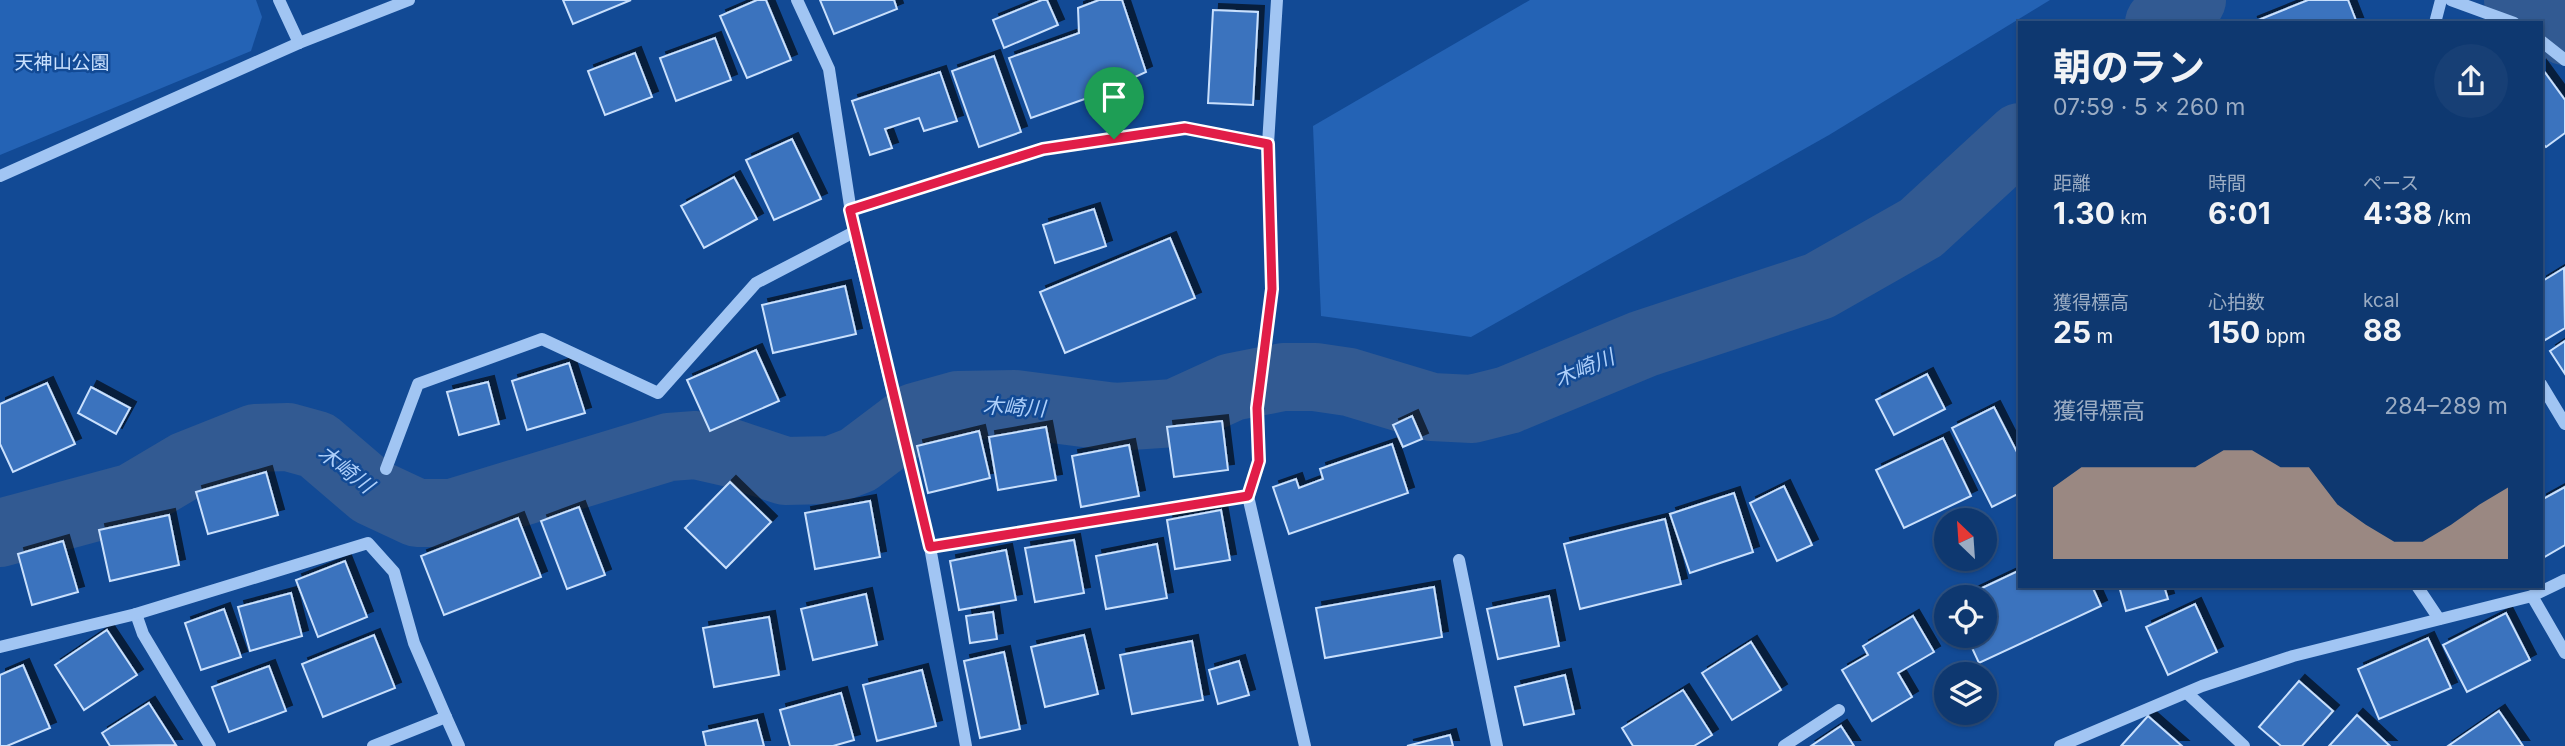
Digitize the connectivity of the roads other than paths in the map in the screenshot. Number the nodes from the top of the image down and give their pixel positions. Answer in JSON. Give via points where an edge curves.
{"nodes":[{"id":1,"x":279,"y":0,"type":"edge"},
{"id":2,"x":409,"y":0,"type":"edge"},
{"id":3,"x":797,"y":0,"type":"edge"},
{"id":4,"x":1277,"y":0,"type":"edge"},
{"id":5,"x":2441,"y":0,"type":"edge"},
{"id":6,"x":2451,"y":0,"type":"edge"},
{"id":7,"x":2436,"y":21,"type":"edge"},
{"id":8,"x":2509,"y":21,"type":"edge"},
{"id":9,"x":299,"y":43,"type":"junction"},
{"id":10,"x":2543,"y":43,"type":"edge"},
{"id":11,"x":2565,"y":60,"type":"edge"},
{"id":12,"x":1268,"y":144,"type":"junction"},
{"id":13,"x":0,"y":176,"type":"edge"},
{"id":14,"x":850,"y":210,"type":"junction"},
{"id":15,"x":854,"y":232,"type":"junction"},
{"id":16,"x":2543,"y":387,"type":"edge"},
{"id":17,"x":2565,"y":424,"type":"edge"},
{"id":18,"x":386,"y":469,"type":"dead end"},
{"id":19,"x":1248,"y":496,"type":"junction"},
{"id":20,"x":930,"y":547,"type":"junction"},
{"id":21,"x":1459,"y":561,"type":"dead end"},
{"id":22,"x":2565,"y":580,"type":"edge"},
{"id":23,"x":2418,"y":588,"type":"edge"},
{"id":24,"x":2532,"y":596,"type":"junction"},
{"id":25,"x":136,"y":614,"type":"junction"},
{"id":26,"x":2438,"y":619,"type":"junction"},
{"id":27,"x":0,"y":647,"type":"edge"},
{"id":28,"x":2565,"y":653,"type":"edge"},
{"id":29,"x":2187,"y":693,"type":"junction"},
{"id":30,"x":1839,"y":710,"type":"dead end"},
{"id":31,"x":446,"y":717,"type":"junction"},
{"id":32,"x":211,"y":746,"type":"edge"},
{"id":33,"x":373,"y":746,"type":"edge"},
{"id":34,"x":458,"y":746,"type":"edge"},
{"id":35,"x":966,"y":746,"type":"edge"},
{"id":36,"x":1305,"y":746,"type":"edge"},
{"id":37,"x":1497,"y":746,"type":"edge"},
{"id":38,"x":1784,"y":746,"type":"edge"},
{"id":39,"x":2060,"y":746,"type":"edge"},
{"id":40,"x":2245,"y":746,"type":"edge"}],
"edges":[{"from":1,"to":9,"type":"street"},
{"from":2,"to":9,"type":"street"},
{"from":3,"to":14,"type":"street","via":[[829,69]]},
{"from":4,"to":12,"type":"street"},
{"from":5,"to":7,"type":"street"},
{"from":6,"to":8,"type":"street"},
{"from":9,"to":13,"type":"street"},
{"from":10,"to":11,"type":"street"},
{"from":12,"to":14,"type":"street","via":[[1185,128],[1043,149]]},
{"from":12,"to":19,"type":"street","via":[[1272,289],[1257,408],[1259,461]]},
{"from":14,"to":15,"type":"street"},
{"from":15,"to":18,"type":"street","via":[[756,283],[658,393],[542,339],[418,384]]},
{"from":15,"to":20,"type":"street"},
{"from":16,"to":17,"type":"street"},
{"from":19,"to":20,"type":"street"},
{"from":19,"to":36,"type":"street"},
{"from":20,"to":35,"type":"street"},
{"from":21,"to":37,"type":"street"},
{"from":22,"to":24,"type":"street"},
{"from":23,"to":26,"type":"street"},
{"from":24,"to":26,"type":"street"},
{"from":24,"to":28,"type":"street"},
{"from":25,"to":27,"type":"street"},
{"from":25,"to":31,"type":"street","via":[[368,543],[394,572],[414,643]]},
{"from":25,"to":32,"type":"street","via":[[143,634]]},
{"from":26,"to":29,"type":"street","via":[[2293,656]]},
{"from":29,"to":39,"type":"street"},
{"from":29,"to":40,"type":"street"},
{"from":30,"to":38,"type":"street"},
{"from":31,"to":33,"type":"street"},
{"from":31,"to":34,"type":"street"}]}
